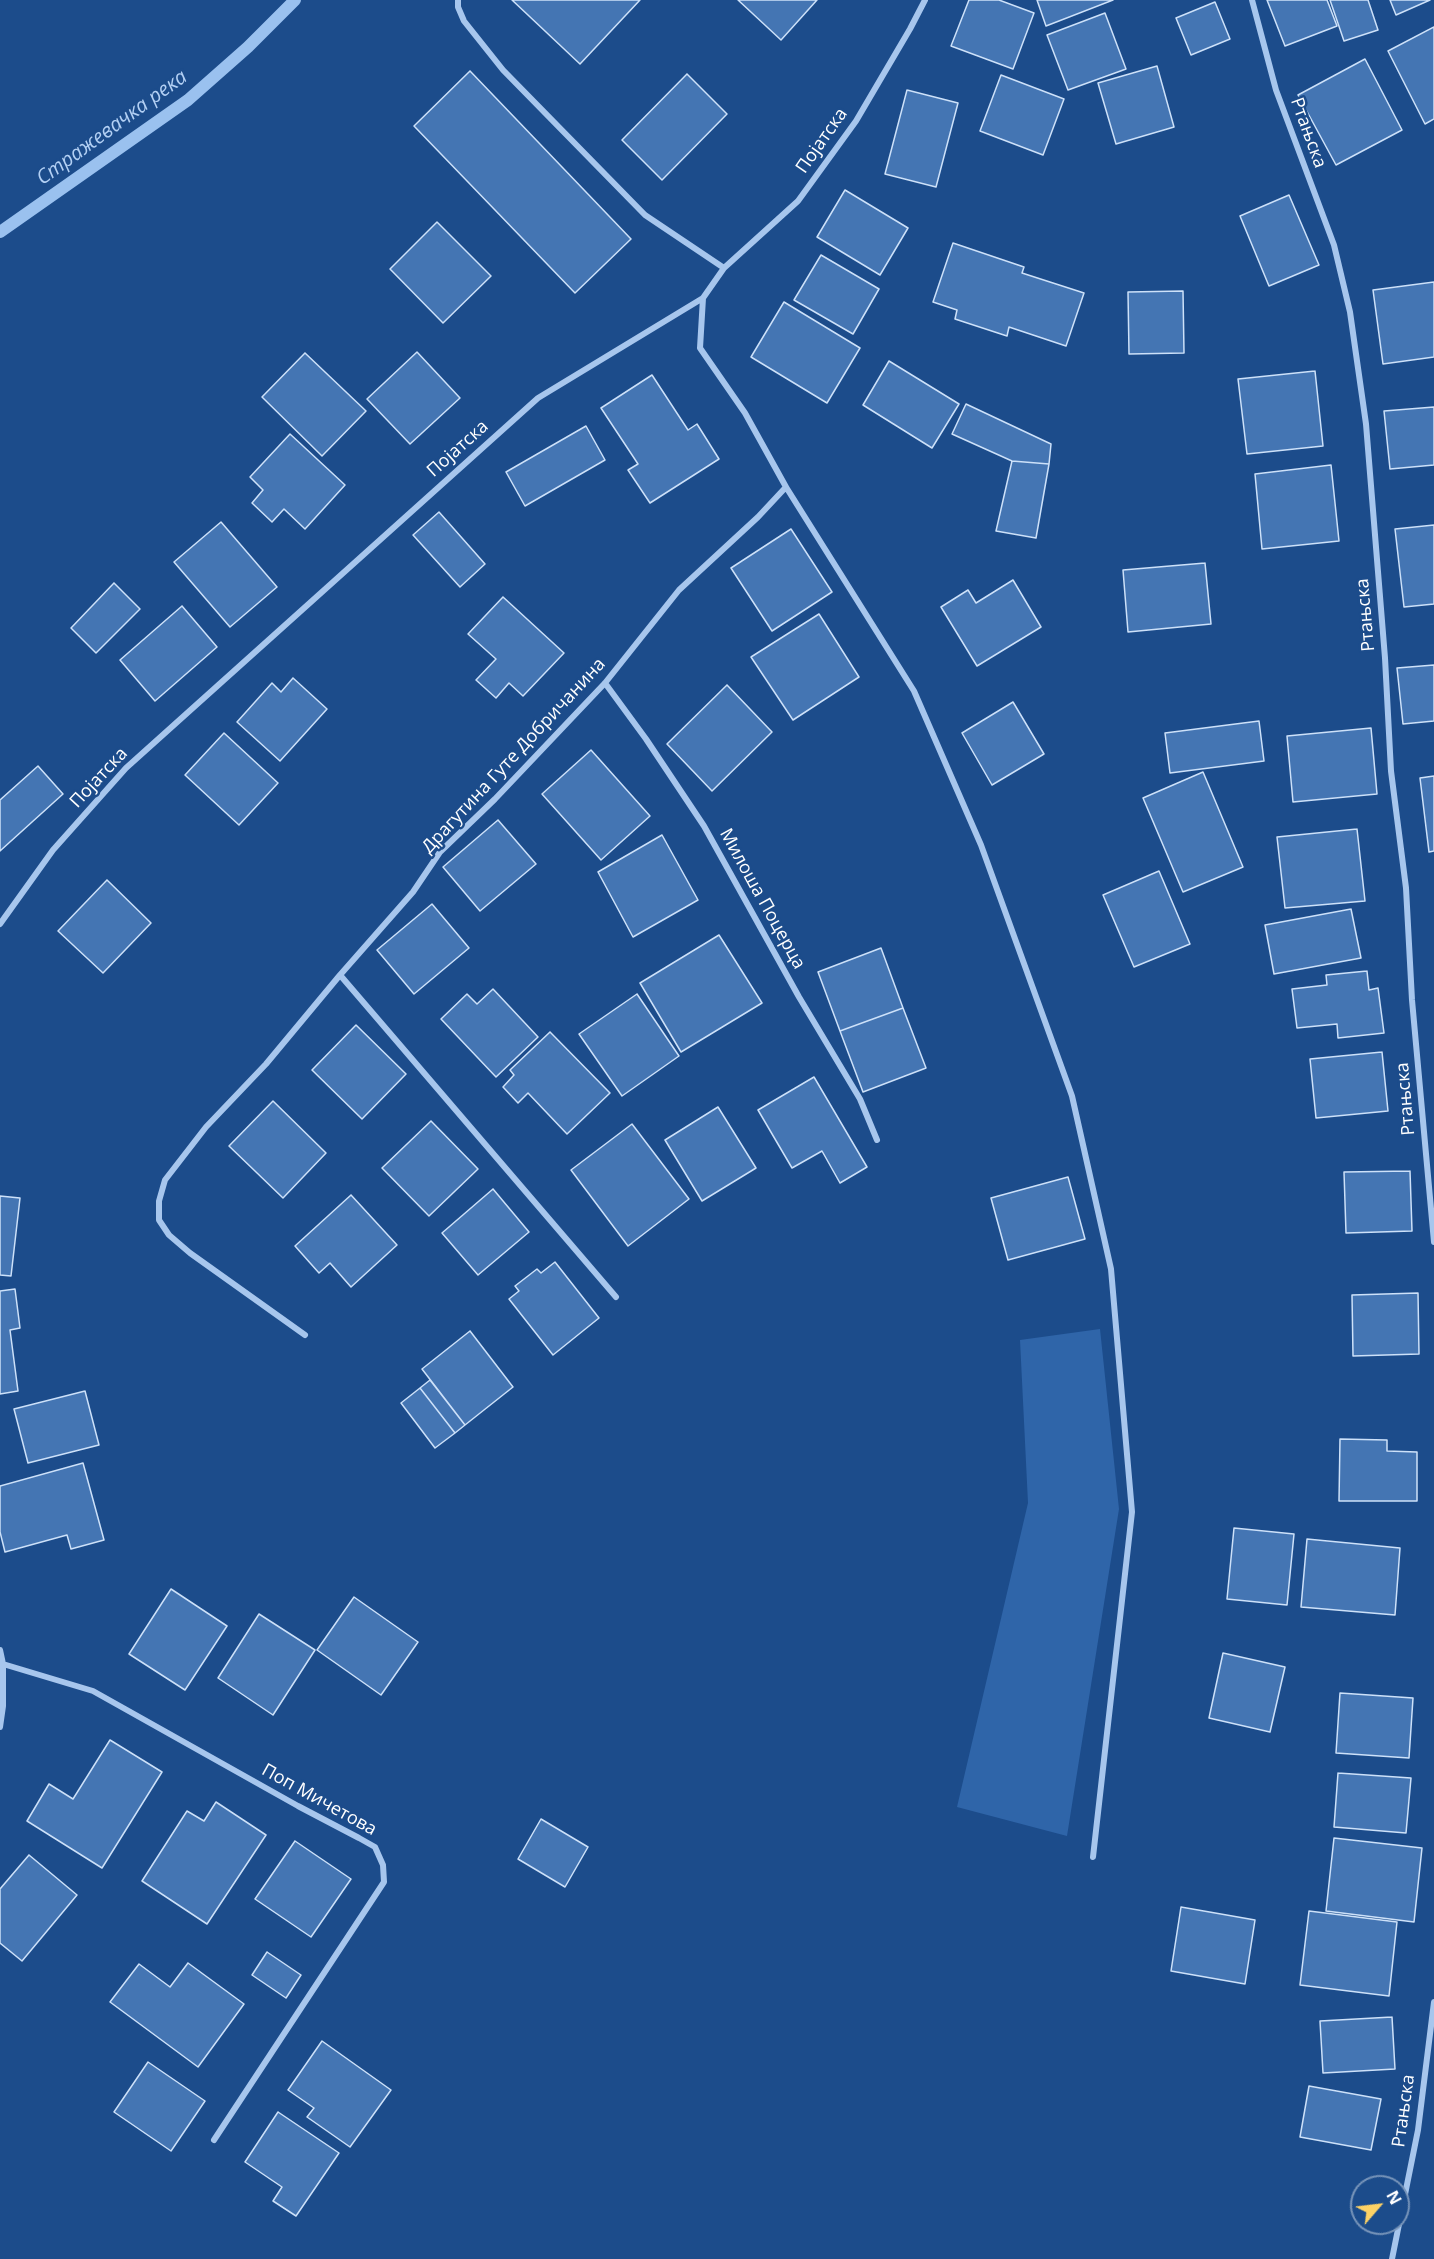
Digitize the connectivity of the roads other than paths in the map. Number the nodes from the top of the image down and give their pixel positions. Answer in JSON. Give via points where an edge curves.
{"nodes":[{"id":1,"x":459,"y":0,"type":"edge"},
{"id":2,"x":925,"y":0,"type":"edge"},
{"id":3,"x":1252,"y":0,"type":"edge"},
{"id":4,"x":724,"y":268,"type":"junction"},
{"id":5,"x":703,"y":298,"type":"junction"},
{"id":6,"x":786,"y":487,"type":"junction"},
{"id":7,"x":605,"y":682,"type":"junction"},
{"id":8,"x":0,"y":924,"type":"edge"},
{"id":9,"x":340,"y":975,"type":"junction"},
{"id":10,"x":877,"y":1140,"type":"dead end"},
{"id":11,"x":1434,"y":1242,"type":"edge"},
{"id":12,"x":616,"y":1298,"type":"dead end"},
{"id":13,"x":305,"y":1335,"type":"dead end"},
{"id":14,"x":0,"y":1650,"type":"edge"},
{"id":15,"x":3,"y":1664,"type":"junction"},
{"id":16,"x":0,"y":1727,"type":"edge"},
{"id":17,"x":1094,"y":1857,"type":"dead end"},
{"id":18,"x":1434,"y":2002,"type":"edge"},
{"id":19,"x":214,"y":2140,"type":"dead end"},
{"id":20,"x":1392,"y":2259,"type":"edge"}],
"edges":[{"from":1,"to":4,"type":"street","via":[[464,21],[502,70],[645,215]]},
{"from":2,"to":4,"type":"street","name":"Појатска","via":[[856,121],[798,201]]},
{"from":3,"to":11,"type":"street","name":"Ртањска","via":[[1276,90],[1334,245],[1350,312],[1366,424],[1391,771],[1406,888]]},
{"from":4,"to":5,"type":"street","name":"Појатска"},
{"from":5,"to":6,"type":"street","via":[[700,348],[745,413]]},
{"from":5,"to":8,"type":"street","name":"Појатска","via":[[538,398],[126,768],[53,850]]},
{"from":6,"to":7,"type":"street","name":"Драгутина Гуте Добричанина","via":[[679,590]]},
{"from":6,"to":17,"type":"street","via":[[914,692],[981,845],[1072,1096],[1109,1257],[1132,1512]]},
{"from":7,"to":9,"type":"street","name":"Драгутина Гуте Добричанина","via":[[440,852],[413,892]]},
{"from":7,"to":10,"type":"street","name":"Милоша Поцерца","via":[[704,826],[860,1100]]},
{"from":9,"to":12,"type":"street"},
{"from":9,"to":13,"type":"street","name":"Драгутина Гуте Добричанина","via":[[266,1064],[206,1127],[165,1180],[159,1201],[159,1220],[169,1235]]},
{"from":14,"to":15,"type":"street"},
{"from":15,"to":16,"type":"street"},
{"from":15,"to":19,"type":"street","name":"Поп Мичетова","via":[[93,1691],[375,1847],[383,1865],[384,1882]]},
{"from":18,"to":20,"type":"street","name":"Ртањска","via":[[1418,2130]]}]}
